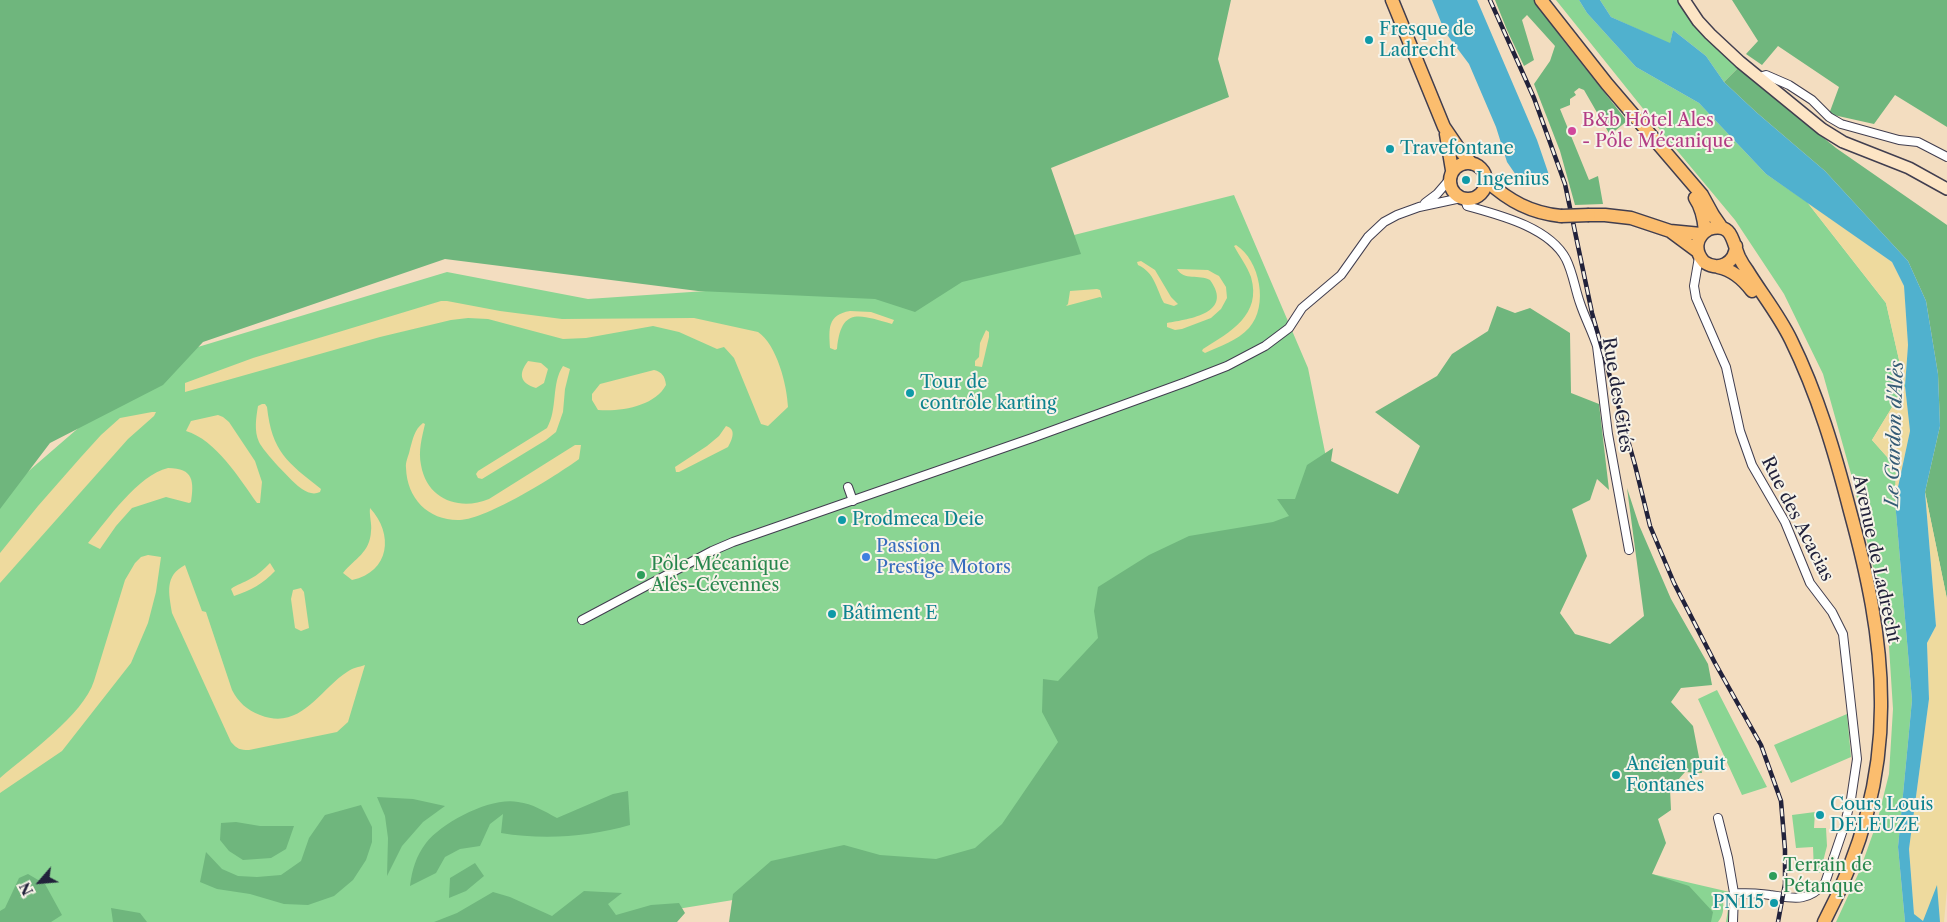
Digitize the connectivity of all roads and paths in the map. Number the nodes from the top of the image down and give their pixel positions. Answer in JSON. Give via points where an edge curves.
{"nodes":[{"id":1,"x":1392,"y":0,"type":"edge"},
{"id":2,"x":1541,"y":0,"type":"edge"},
{"id":3,"x":1684,"y":0,"type":"edge"},
{"id":4,"x":1759,"y":77,"type":"junction"},
{"id":5,"x":1444,"y":126,"type":"junction"},
{"id":6,"x":1947,"y":157,"type":"edge"},
{"id":7,"x":1673,"y":162,"type":"junction"},
{"id":8,"x":1471,"y":163,"type":"junction"},
{"id":9,"x":1451,"y":175,"type":"junction"},
{"id":10,"x":1486,"y":181,"type":"junction"},
{"id":11,"x":1947,"y":188,"type":"edge"},
{"id":12,"x":1467,"y":198,"type":"junction"},
{"id":13,"x":1519,"y":205,"type":"junction"},
{"id":14,"x":1419,"y":207,"type":"junction"},
{"id":15,"x":1722,"y":228,"type":"junction"},
{"id":16,"x":1670,"y":231,"type":"junction"},
{"id":17,"x":1703,"y":232,"type":"junction"},
{"id":18,"x":1736,"y":246,"type":"junction"},
{"id":19,"x":1698,"y":254,"type":"junction"},
{"id":20,"x":1714,"y":266,"type":"junction"},
{"id":21,"x":1696,"y":275,"type":"junction"},
{"id":22,"x":1808,"y":380,"type":"junction"},
{"id":23,"x":848,"y":486,"type":"dead end"},
{"id":24,"x":853,"y":501,"type":"junction"},
{"id":25,"x":1629,"y":550,"type":"dead end"},
{"id":26,"x":582,"y":620,"type":"dead end"},
{"id":27,"x":1718,"y":818,"type":"dead end"},
{"id":28,"x":1734,"y":893,"type":"junction"},
{"id":29,"x":1732,"y":922,"type":"edge"},
{"id":30,"x":1824,"y":922,"type":"edge"}],
"edges":[{"from":1,"to":5,"type":"main road"},
{"from":2,"to":7,"type":"main road"},
{"from":3,"to":4,"type":"main road","via":[[1710,34]]},
{"from":4,"to":6,"type":"street","via":[[1766,75],[1790,85],[1841,124],[1918,142]]},
{"from":4,"to":11,"type":"main road","via":[[1822,129],[1843,142],[1909,168]]},
{"from":5,"to":8,"type":"main road"},
{"from":5,"to":9,"type":"main road"},
{"from":7,"to":15,"type":"main road","via":[[1702,194]]},
{"from":7,"to":17,"type":"main road","via":[[1699,203],[1704,219]]},
{"from":8,"to":9,"type":"main road","via":[[1461,163]]},
{"from":8,"to":10,"type":"main road","via":[[1481,169]]},
{"from":9,"to":12,"type":"main road","via":[[1451,189]]},
{"from":9,"to":14,"type":"street","via":[[1437,194]]},
{"from":10,"to":12,"type":"main road","via":[[1482,192]]},
{"from":10,"to":13,"type":"main road"},
{"from":12,"to":13,"type":"main road","via":[[1489,196]]},
{"from":12,"to":14,"type":"street"},
{"from":12,"to":25,"type":"street","name":"Rue des Cités","via":[[1467,206],[1495,213],[1546,238],[1570,267],[1596,346]]},
{"from":13,"to":16,"type":"main road","bridge":true,"via":[[1561,216],[1631,218]]},
{"from":14,"to":24,"type":"street","via":[[1384,222],[1368,237],[1341,275],[1302,308],[1289,328],[1245,357],[1178,386]]},
{"from":15,"to":17,"type":"main road","via":[[1713,227]]},
{"from":15,"to":18,"type":"main road","via":[[1732,235]]},
{"from":16,"to":17,"type":"main road"},
{"from":16,"to":19,"type":"main road"},
{"from":17,"to":19,"type":"main road","via":[[1698,239]]},
{"from":18,"to":20,"type":"main road","via":[[1729,262]]},
{"from":18,"to":22,"type":"main road","name":"Avenue de Ladrecht","via":[[1746,269],[1791,340]]},
{"from":19,"to":20,"type":"main road"},
{"from":19,"to":21,"type":"street","name":"Rue des Acacias"},
{"from":20,"to":21,"type":"street"},
{"from":20,"to":22,"type":"main road","name":"Avenue de Ladrecht","via":[[1726,268],[1757,296]]},
{"from":21,"to":28,"type":"street","name":"Rue des Acacias","via":[[1696,298],[1726,366],[1740,431],[1752,465],[1788,530],[1810,583],[1840,626],[1846,649],[1857,759],[1844,827],[1825,883],[1810,896],[1791,899]]},
{"from":22,"to":30,"type":"main road","name":"Avenue de Ladrecht","via":[[1829,435],[1854,526],[1875,622],[1881,676],[1880,741],[1872,789],[1853,858]]},
{"from":23,"to":24,"type":"street"},
{"from":24,"to":26,"type":"street","via":[[720,547]]},
{"from":27,"to":28,"type":"street"},
{"from":28,"to":29,"type":"street"}]}
